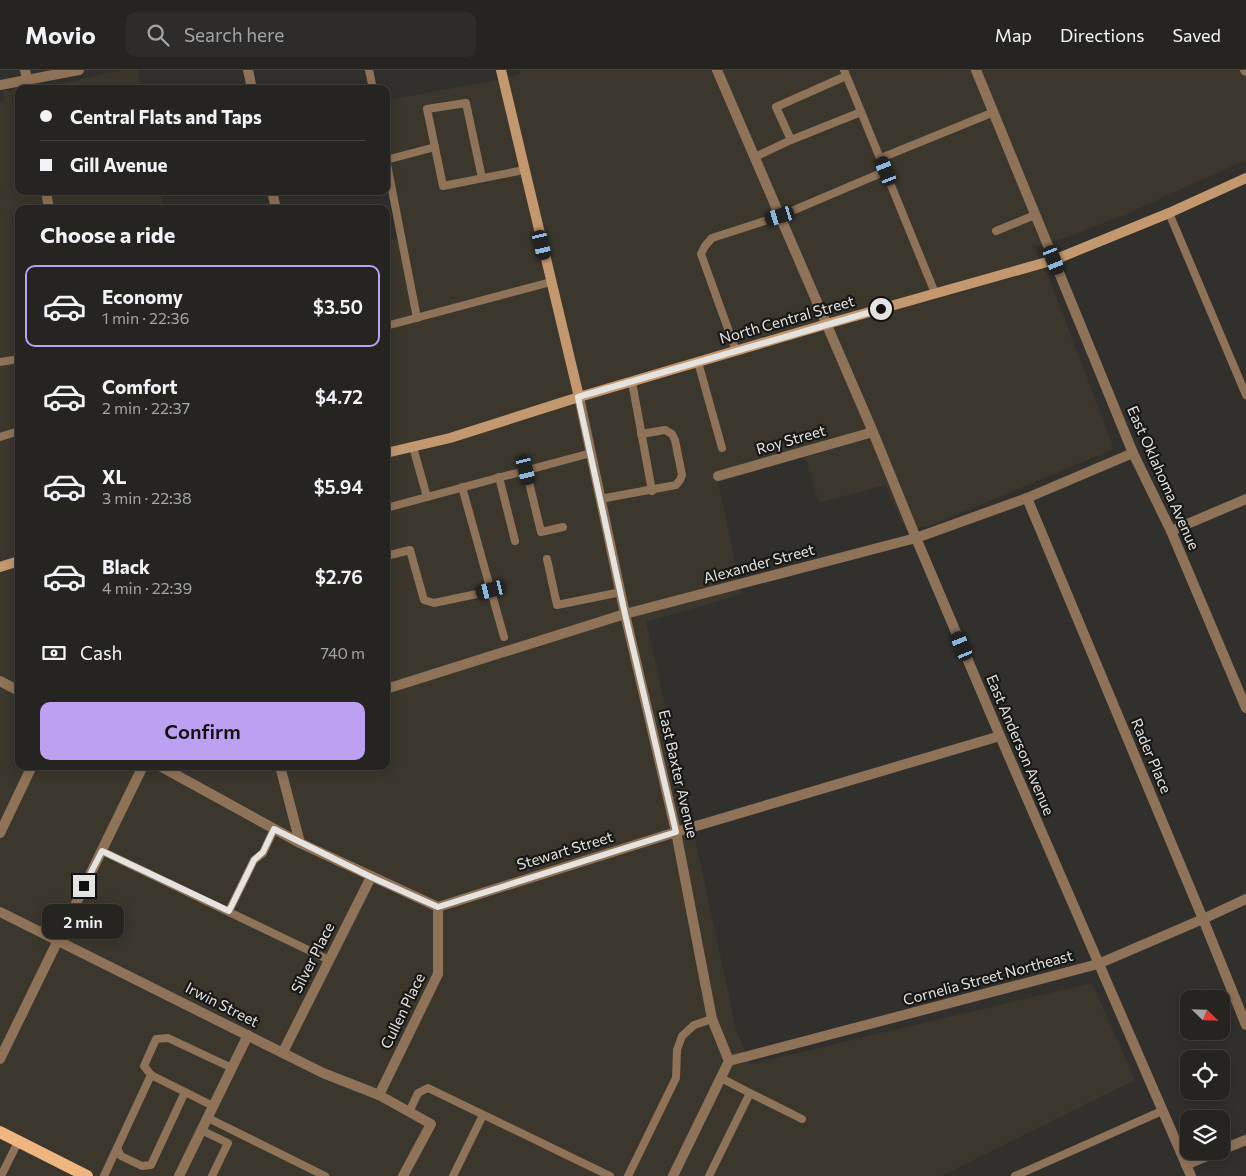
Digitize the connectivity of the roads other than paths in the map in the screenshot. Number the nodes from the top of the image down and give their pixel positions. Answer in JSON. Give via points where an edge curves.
{"nodes":[{"id":1,"x":79,"y":70,"type":"edge"},
{"id":2,"x":248,"y":70,"type":"edge"},
{"id":3,"x":369,"y":70,"type":"edge"},
{"id":4,"x":501,"y":70,"type":"edge"},
{"id":5,"x":717,"y":70,"type":"edge"},
{"id":6,"x":976,"y":70,"type":"edge"},
{"id":7,"x":845,"y":73,"type":"edge"},
{"id":8,"x":27,"y":80,"type":"edge"},
{"id":9,"x":0,"y":85,"type":"edge"},
{"id":10,"x":251,"y":85,"type":"edge"},
{"id":11,"x":371,"y":85,"type":"edge"},
{"id":12,"x":861,"y":112,"type":"junction"},
{"id":13,"x":994,"y":112,"type":"junction"},
{"id":14,"x":792,"y":140,"type":"junction"},
{"id":15,"x":435,"y":147,"type":"junction"},
{"id":16,"x":754,"y":157,"type":"junction"},
{"id":17,"x":881,"y":158,"type":"junction"},
{"id":18,"x":390,"y":159,"type":"edge"},
{"id":19,"x":524,"y":170,"type":"junction"},
{"id":20,"x":886,"y":171,"type":"junction"},
{"id":21,"x":482,"y":178,"type":"junction"},
{"id":22,"x":1246,"y":178,"type":"edge"},
{"id":23,"x":390,"y":180,"type":"edge"},
{"id":24,"x":1169,"y":213,"type":"junction"},
{"id":25,"x":1035,"y":215,"type":"junction"},
{"id":26,"x":780,"y":216,"type":"junction"},
{"id":27,"x":996,"y":231,"type":"dead end"},
{"id":28,"x":1054,"y":260,"type":"junction"},
{"id":29,"x":551,"y":282,"type":"junction"},
{"id":30,"x":935,"y":293,"type":"junction"},
{"id":31,"x":417,"y":318,"type":"junction"},
{"id":32,"x":827,"y":324,"type":"junction"},
{"id":33,"x":390,"y":325,"type":"edge"},
{"id":34,"x":736,"y":351,"type":"junction"},
{"id":35,"x":15,"y":360,"type":"edge"},
{"id":36,"x":0,"y":362,"type":"edge"},
{"id":37,"x":698,"y":362,"type":"junction"},
{"id":38,"x":632,"y":382,"type":"junction"},
{"id":39,"x":1246,"y":394,"type":"edge"},
{"id":40,"x":578,"y":397,"type":"junction"},
{"id":41,"x":873,"y":432,"type":"junction"},
{"id":42,"x":15,"y":433,"type":"edge"},
{"id":43,"x":641,"y":434,"type":"junction"},
{"id":44,"x":0,"y":437,"type":"edge"},
{"id":45,"x":413,"y":447,"type":"junction"},
{"id":46,"x":722,"y":448,"type":"dead end"},
{"id":47,"x":390,"y":452,"type":"edge"},
{"id":48,"x":591,"y":453,"type":"junction"},
{"id":49,"x":1133,"y":453,"type":"junction"},
{"id":50,"x":526,"y":470,"type":"junction"},
{"id":51,"x":718,"y":476,"type":"dead end"},
{"id":52,"x":499,"y":477,"type":"junction"},
{"id":53,"x":462,"y":487,"type":"junction"},
{"id":54,"x":652,"y":490,"type":"junction"},
{"id":55,"x":427,"y":497,"type":"junction"},
{"id":56,"x":1027,"y":498,"type":"junction"},
{"id":57,"x":600,"y":499,"type":"junction"},
{"id":58,"x":1246,"y":499,"type":"edge"},
{"id":59,"x":390,"y":507,"type":"edge"},
{"id":60,"x":562,"y":527,"type":"dead end"},
{"id":61,"x":1171,"y":531,"type":"junction"},
{"id":62,"x":916,"y":538,"type":"junction"},
{"id":63,"x":515,"y":541,"type":"dead end"},
{"id":64,"x":390,"y":555,"type":"edge"},
{"id":65,"x":547,"y":559,"type":"dead end"},
{"id":66,"x":15,"y":562,"type":"edge"},
{"id":67,"x":0,"y":567,"type":"edge"},
{"id":68,"x":491,"y":590,"type":"junction"},
{"id":69,"x":621,"y":592,"type":"junction"},
{"id":70,"x":625,"y":614,"type":"junction"},
{"id":71,"x":504,"y":637,"type":"dead end"},
{"id":72,"x":0,"y":681,"type":"edge"},
{"id":73,"x":15,"y":688,"type":"edge"},
{"id":74,"x":390,"y":688,"type":"edge"},
{"id":75,"x":1246,"y":708,"type":"edge"},
{"id":76,"x":1000,"y":736,"type":"junction"},
{"id":77,"x":30,"y":770,"type":"edge"},
{"id":78,"x":141,"y":770,"type":"edge"},
{"id":79,"x":167,"y":770,"type":"edge"},
{"id":80,"x":281,"y":770,"type":"edge"},
{"id":81,"x":274,"y":829,"type":"junction"},
{"id":82,"x":676,"y":832,"type":"junction"},
{"id":83,"x":0,"y":833,"type":"edge"},
{"id":84,"x":300,"y":843,"type":"junction"},
{"id":85,"x":102,"y":851,"type":"junction"},
{"id":86,"x":371,"y":877,"type":"junction"},
{"id":87,"x":1246,"y":899,"type":"edge"},
{"id":88,"x":438,"y":907,"type":"junction"},
{"id":89,"x":229,"y":911,"type":"junction"},
{"id":90,"x":0,"y":912,"type":"edge"},
{"id":91,"x":1203,"y":919,"type":"junction"},
{"id":92,"x":58,"y":940,"type":"junction"},
{"id":93,"x":329,"y":960,"type":"junction"},
{"id":94,"x":1098,"y":964,"type":"junction"},
{"id":95,"x":712,"y":1018,"type":"junction"},
{"id":96,"x":1246,"y":1025,"type":"edge"},
{"id":97,"x":248,"y":1035,"type":"junction"},
{"id":98,"x":283,"y":1052,"type":"junction"},
{"id":99,"x":0,"y":1060,"type":"edge"},
{"id":100,"x":729,"y":1061,"type":"junction"},
{"id":101,"x":232,"y":1068,"type":"junction"},
{"id":102,"x":151,"y":1076,"type":"junction"},
{"id":103,"x":721,"y":1078,"type":"junction"},
{"id":104,"x":185,"y":1092,"type":"junction"},
{"id":105,"x":750,"y":1093,"type":"junction"},
{"id":106,"x":379,"y":1095,"type":"junction"},
{"id":107,"x":213,"y":1106,"type":"junction"},
{"id":108,"x":1162,"y":1111,"type":"junction"},
{"id":109,"x":409,"y":1112,"type":"junction"},
{"id":110,"x":483,"y":1115,"type":"junction"},
{"id":111,"x":208,"y":1118,"type":"junction"},
{"id":112,"x":802,"y":1119,"type":"dead end"},
{"id":113,"x":201,"y":1130,"type":"junction"},
{"id":114,"x":0,"y":1132,"type":"edge"},
{"id":115,"x":1246,"y":1140,"type":"edge"},
{"id":116,"x":18,"y":1142,"type":"junction"},
{"id":117,"x":1230,"y":1147,"type":"edge"},
{"id":118,"x":117,"y":1148,"type":"junction"},
{"id":119,"x":1198,"y":1160,"type":"edge"},
{"id":120,"x":1186,"y":1165,"type":"junction"},
{"id":121,"x":1,"y":1176,"type":"edge"},
{"id":122,"x":87,"y":1176,"type":"edge"},
{"id":123,"x":104,"y":1176,"type":"edge"},
{"id":124,"x":179,"y":1176,"type":"edge"},
{"id":125,"x":212,"y":1176,"type":"edge"},
{"id":126,"x":325,"y":1176,"type":"edge"},
{"id":127,"x":403,"y":1176,"type":"edge"},
{"id":128,"x":453,"y":1176,"type":"edge"},
{"id":129,"x":610,"y":1176,"type":"edge"},
{"id":130,"x":628,"y":1176,"type":"edge"},
{"id":131,"x":673,"y":1176,"type":"edge"},
{"id":132,"x":709,"y":1176,"type":"edge"},
{"id":133,"x":1015,"y":1176,"type":"edge"},
{"id":134,"x":1191,"y":1176,"type":"edge"}],
"edges":[{"from":1,"to":8,"type":"street"},
{"from":2,"to":10,"type":"street"},
{"from":3,"to":11,"type":"lane"},
{"from":4,"to":19,"type":"main road"},
{"from":5,"to":16,"type":"street","name":"East Anderson Avenue"},
{"from":6,"to":13,"type":"street","name":"East Oklahoma Avenue"},
{"from":7,"to":12,"type":"lane"},
{"from":7,"to":14,"type":"lane","via":[[776,106]]},
{"from":8,"to":9,"type":"street"},
{"from":12,"to":14,"type":"lane"},
{"from":12,"to":17,"type":"lane"},
{"from":13,"to":17,"type":"lane"},
{"from":13,"to":25,"type":"street","name":"East Oklahoma Avenue"},
{"from":14,"to":16,"type":"lane"},
{"from":15,"to":18,"type":"lane"},
{"from":15,"to":21,"type":"lane","via":[[443,186]]},
{"from":15,"to":21,"type":"lane","via":[[427,108],[466,103]]},
{"from":16,"to":26,"type":"street","name":"East Anderson Avenue"},
{"from":17,"to":20,"type":"lane"},
{"from":19,"to":21,"type":"lane"},
{"from":19,"to":29,"type":"main road"},
{"from":20,"to":26,"type":"lane"},
{"from":20,"to":30,"type":"lane"},
{"from":22,"to":24,"type":"main road","name":"North Central Street"},
{"from":23,"to":31,"type":"lane"},
{"from":24,"to":28,"type":"main road","name":"North Central Street"},
{"from":24,"to":39,"type":"lane"},
{"from":25,"to":27,"type":"lane"},
{"from":25,"to":28,"type":"street","name":"East Oklahoma Avenue"},
{"from":26,"to":32,"type":"street","name":"East Anderson Avenue"},
{"from":26,"to":34,"type":"lane","via":[[712,238],[701,254]]},
{"from":28,"to":30,"type":"main road","name":"North Central Street"},
{"from":28,"to":49,"type":"street","name":"East Oklahoma Avenue"},
{"from":29,"to":31,"type":"lane"},
{"from":29,"to":40,"type":"main road"},
{"from":30,"to":32,"type":"main road","name":"North Central Street"},
{"from":31,"to":33,"type":"lane"},
{"from":32,"to":34,"type":"main road","name":"North Central Street"},
{"from":32,"to":41,"type":"street","name":"East Anderson Avenue"},
{"from":34,"to":37,"type":"main road","name":"North Central Street"},
{"from":35,"to":36,"type":"lane"},
{"from":37,"to":38,"type":"main road","name":"North Central Street"},
{"from":37,"to":46,"type":"lane"},
{"from":38,"to":40,"type":"main road","name":"North Central Street"},
{"from":38,"to":43,"type":"lane"},
{"from":40,"to":45,"type":"main road","name":"North Central Street"},
{"from":40,"to":48,"type":"street","name":"East Baxter Avenue"},
{"from":41,"to":51,"type":"street","name":"Roy Street"},
{"from":41,"to":62,"type":"street","name":"East Anderson Avenue"},
{"from":42,"to":44,"type":"lane"},
{"from":43,"to":54,"type":"lane"},
{"from":43,"to":54,"type":"lane","via":[[665,430],[672,434],[682,474],[676,485]]},
{"from":45,"to":47,"type":"main road","name":"North Central Street"},
{"from":45,"to":55,"type":"lane"},
{"from":48,"to":50,"type":"lane"},
{"from":48,"to":57,"type":"street","name":"East Baxter Avenue"},
{"from":49,"to":56,"type":"street","name":"Alexander Street"},
{"from":49,"to":61,"type":"street","name":"East Oklahoma Avenue"},
{"from":50,"to":52,"type":"lane"},
{"from":50,"to":60,"type":"lane","via":[[541,532]]},
{"from":52,"to":53,"type":"lane"},
{"from":52,"to":63,"type":"lane"},
{"from":53,"to":55,"type":"lane"},
{"from":53,"to":68,"type":"lane"},
{"from":54,"to":57,"type":"lane"},
{"from":55,"to":59,"type":"lane"},
{"from":56,"to":62,"type":"street","name":"Alexander Street"},
{"from":56,"to":91,"type":"street","name":"Rader Place"},
{"from":57,"to":69,"type":"street","name":"East Baxter Avenue"},
{"from":58,"to":61,"type":"street"},
{"from":61,"to":75,"type":"street","name":"East Oklahoma Avenue"},
{"from":62,"to":70,"type":"street","name":"Alexander Street"},
{"from":62,"to":76,"type":"street","name":"East Anderson Avenue"},
{"from":64,"to":68,"type":"lane","via":[[410,550],[424,600],[434,603]]},
{"from":65,"to":69,"type":"lane","via":[[557,605]]},
{"from":66,"to":67,"type":"main road"},
{"from":68,"to":71,"type":"lane"},
{"from":69,"to":70,"type":"street","name":"East Baxter Avenue"},
{"from":70,"to":74,"type":"street","name":"Alexander Street"},
{"from":70,"to":82,"type":"street","name":"East Baxter Avenue"},
{"from":72,"to":73,"type":"street"},
{"from":76,"to":82,"type":"street","name":"Stewart Street"},
{"from":76,"to":94,"type":"street","name":"East Anderson Avenue"},
{"from":77,"to":83,"type":"street"},
{"from":78,"to":85,"type":"street"},
{"from":79,"to":81,"type":"street"},
{"from":80,"to":84,"type":"street"},
{"from":81,"to":84,"type":"street"},
{"from":81,"to":89,"type":"lane","via":[[263,852],[254,860]]},
{"from":82,"to":88,"type":"street","name":"Stewart Street"},
{"from":82,"to":95,"type":"street","name":"East Baxter Avenue"},
{"from":84,"to":86,"type":"street"},
{"from":85,"to":89,"type":"lane"},
{"from":85,"to":92,"type":"street"},
{"from":86,"to":88,"type":"street"},
{"from":86,"to":93,"type":"street","name":"Silver Place"},
{"from":87,"to":91,"type":"street","name":"Cornelia Street Northeast"},
{"from":88,"to":106,"type":"street","name":"Cullen Place","via":[[438,974]]},
{"from":89,"to":93,"type":"lane"},
{"from":90,"to":92,"type":"street","name":"Irwin Street"},
{"from":91,"to":94,"type":"street","name":"Cornelia Street Northeast"},
{"from":91,"to":96,"type":"street","name":"Rader Place"},
{"from":92,"to":97,"type":"street","name":"Irwin Street"},
{"from":92,"to":99,"type":"street"},
{"from":93,"to":98,"type":"street","name":"Silver Place"},
{"from":94,"to":100,"type":"street","name":"Cornelia Street Northeast"},
{"from":94,"to":108,"type":"street","name":"East Anderson Avenue"},
{"from":95,"to":100,"type":"street","name":"East Baxter Avenue"},
{"from":95,"to":130,"type":"lane","via":[[694,1024],[682,1036],[677,1050],[676,1078]]},
{"from":97,"to":98,"type":"street","name":"Irwin Street"},
{"from":97,"to":101,"type":"street"},
{"from":98,"to":106,"type":"street","name":"Irwin Street","via":[[323,1073]]},
{"from":100,"to":103,"type":"street"},
{"from":101,"to":102,"type":"lane","via":[[168,1038],[156,1039],[144,1066]]},
{"from":101,"to":107,"type":"street"},
{"from":102,"to":104,"type":"lane"},
{"from":102,"to":118,"type":"lane"},
{"from":103,"to":105,"type":"lane"},
{"from":103,"to":131,"type":"street"},
{"from":104,"to":107,"type":"lane"},
{"from":104,"to":118,"type":"lane","via":[[151,1165],[142,1166],[121,1156]]},
{"from":105,"to":112,"type":"lane"},
{"from":105,"to":132,"type":"lane"},
{"from":106,"to":109,"type":"street","name":"Irwin Street"},
{"from":107,"to":111,"type":"street"},
{"from":108,"to":120,"type":"street","name":"East Anderson Avenue"},
{"from":108,"to":133,"type":"lane"},
{"from":109,"to":110,"type":"lane","via":[[418,1093],[428,1088]]},
{"from":109,"to":127,"type":"street","name":"Irwin Street","via":[[431,1124]]},
{"from":110,"to":128,"type":"lane"},
{"from":110,"to":129,"type":"lane"},
{"from":111,"to":113,"type":"street"},
{"from":111,"to":126,"type":"lane"},
{"from":113,"to":124,"type":"street"},
{"from":113,"to":125,"type":"lane","via":[[228,1143]]},
{"from":114,"to":116,"type":"main road"},
{"from":115,"to":117,"type":"street"},
{"from":116,"to":121,"type":"lane"},
{"from":116,"to":122,"type":"main road"},
{"from":118,"to":123,"type":"lane"},
{"from":119,"to":120,"type":"street"},
{"from":120,"to":134,"type":"street","name":"East Anderson Avenue"}]}
